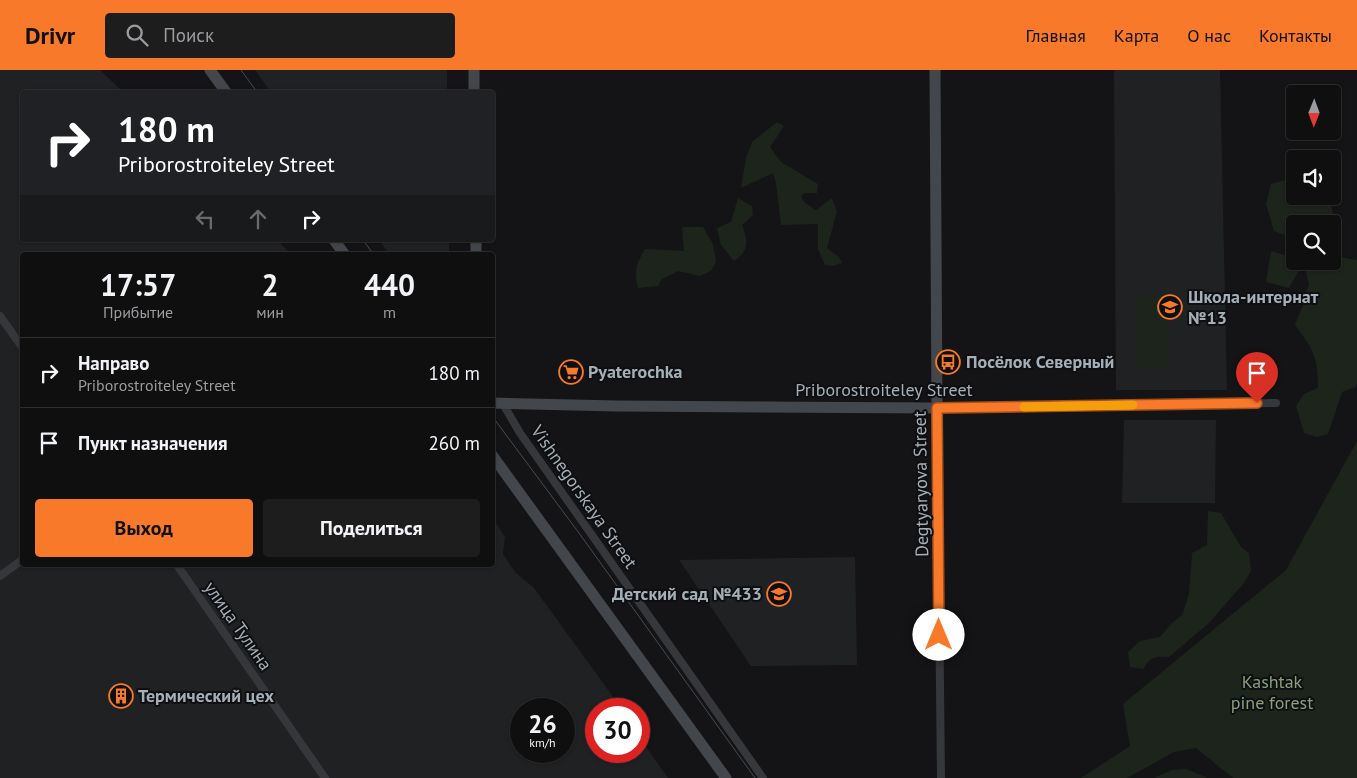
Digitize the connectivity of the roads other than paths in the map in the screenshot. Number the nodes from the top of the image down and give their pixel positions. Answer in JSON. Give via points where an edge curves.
{"nodes":[{"id":1,"x":210,"y":70,"type":"edge"},
{"id":2,"x":474,"y":70,"type":"edge"},
{"id":3,"x":935,"y":70,"type":"edge"},
{"id":4,"x":225,"y":90,"type":"edge"},
{"id":5,"x":474,"y":90,"type":"edge"},
{"id":6,"x":0,"y":316,"type":"edge"},
{"id":7,"x":20,"y":345,"type":"edge"},
{"id":8,"x":496,"y":402,"type":"edge"},
{"id":9,"x":1276,"y":403,"type":"dead end"},
{"id":10,"x":937,"y":408,"type":"junction"},
{"id":11,"x":495,"y":458,"type":"edge"},
{"id":12,"x":20,"y":561,"type":"edge"},
{"id":13,"x":178,"y":567,"type":"edge"},
{"id":14,"x":0,"y":576,"type":"edge"},
{"id":15,"x":325,"y":778,"type":"edge"},
{"id":16,"x":726,"y":778,"type":"edge"},
{"id":17,"x":763,"y":778,"type":"edge"},
{"id":18,"x":940,"y":778,"type":"edge"}],
"edges":[{"from":1,"to":4,"type":"street"},
{"from":2,"to":5,"type":"street"},
{"from":3,"to":10,"type":"street","name":"Degtyaryova Street"},
{"from":6,"to":7,"type":"street"},
{"from":8,"to":10,"type":"street","name":"Priborostroiteley Street"},
{"from":8,"to":17,"type":"street","name":"Vishnegorskaya Street"},
{"from":9,"to":10,"type":"street","name":"Priborostroiteley Street"},
{"from":10,"to":18,"type":"street","name":"Degtyaryova Street"},
{"from":11,"to":16,"type":"street"},
{"from":12,"to":14,"type":"street"},
{"from":13,"to":15,"type":"street","name":"улица Тулина"}]}
